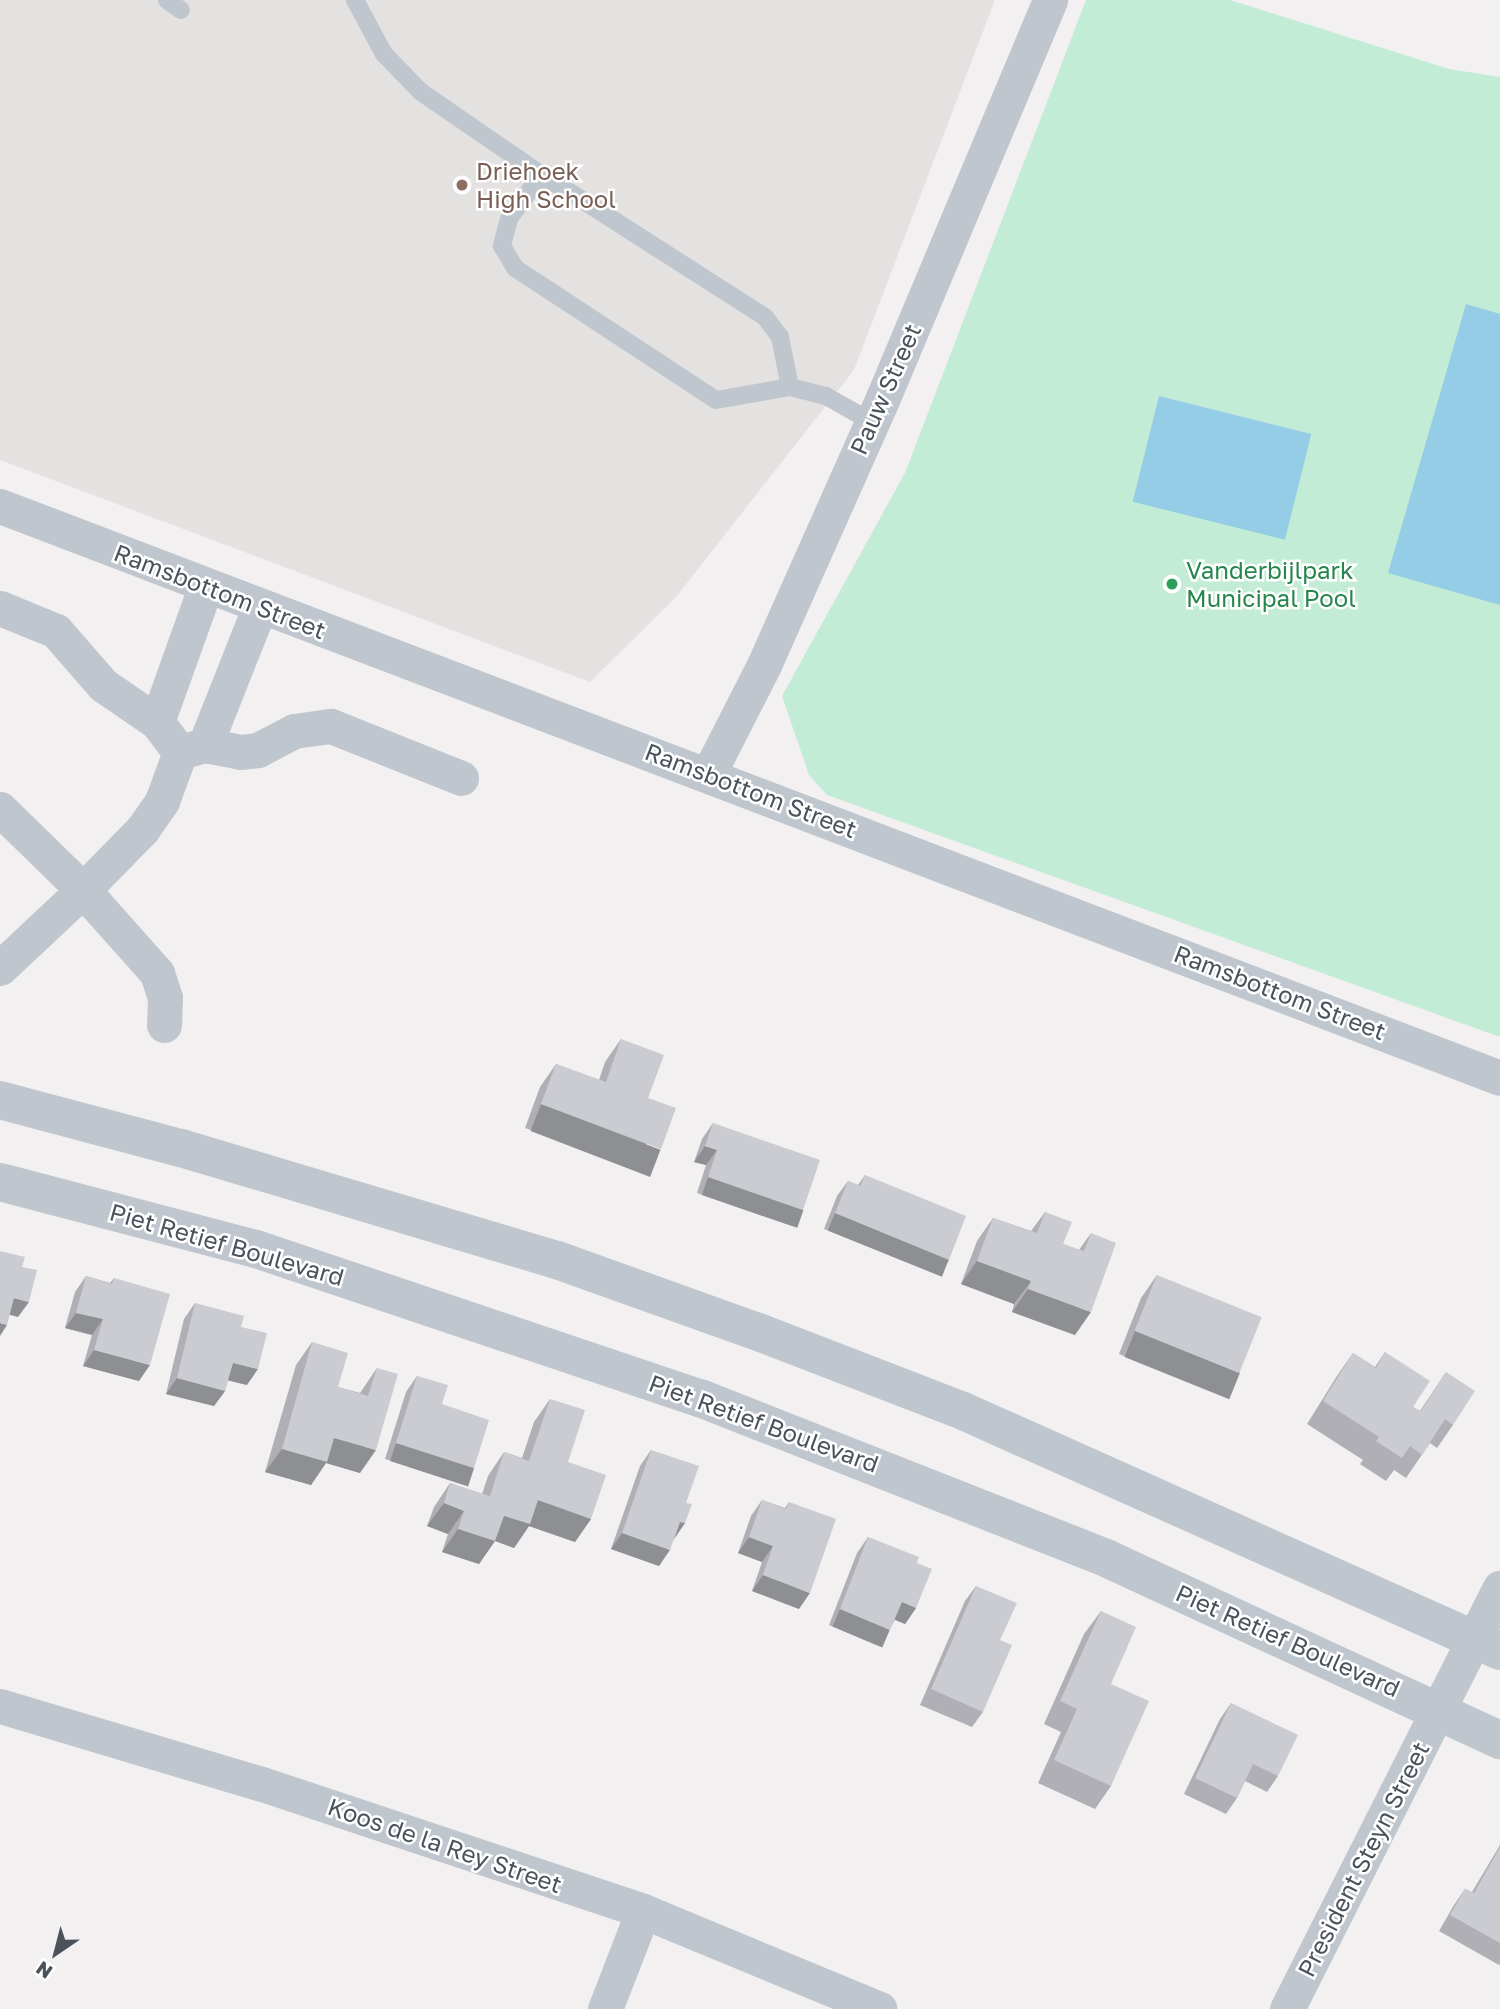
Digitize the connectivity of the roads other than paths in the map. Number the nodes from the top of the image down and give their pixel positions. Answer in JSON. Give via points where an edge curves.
{"nodes":[{"id":1,"x":355,"y":0,"type":"edge"},
{"id":2,"x":1049,"y":0,"type":"edge"},
{"id":3,"x":552,"y":182,"type":"junction"},
{"id":4,"x":790,"y":387,"type":"junction"},
{"id":5,"x":872,"y":422,"type":"junction"},
{"id":6,"x":0,"y":506,"type":"edge"},
{"id":7,"x":206,"y":585,"type":"junction"},
{"id":8,"x":260,"y":606,"type":"junction"},
{"id":9,"x":0,"y":608,"type":"edge"},
{"id":10,"x":157,"y":722,"type":"junction"},
{"id":11,"x":192,"y":749,"type":"junction"},
{"id":12,"x":709,"y":773,"type":"junction"},
{"id":13,"x":461,"y":778,"type":"dead end"},
{"id":14,"x":0,"y":809,"type":"edge"},
{"id":15,"x":83,"y":890,"type":"junction"},
{"id":16,"x":0,"y":968,"type":"edge"},
{"id":17,"x":164,"y":1025,"type":"dead end"},
{"id":18,"x":1500,"y":1077,"type":"edge"},
{"id":19,"x":0,"y":1100,"type":"edge"},
{"id":20,"x":0,"y":1182,"type":"edge"},
{"id":21,"x":1500,"y":1588,"type":"edge"},
{"id":22,"x":1489,"y":1644,"type":"edge"},
{"id":23,"x":0,"y":1706,"type":"edge"},
{"id":24,"x":1439,"y":1709,"type":"junction"},
{"id":25,"x":1500,"y":1740,"type":"edge"},
{"id":26,"x":643,"y":1911,"type":"junction"},
{"id":27,"x":605,"y":2009,"type":"edge"},
{"id":28,"x":880,"y":2009,"type":"edge"},
{"id":29,"x":1287,"y":2009,"type":"edge"}],
"edges":[{"from":1,"to":3,"type":"lane","via":[[384,54],[421,92]]},
{"from":2,"to":5,"type":"street","name":"Pauw Street"},
{"from":3,"to":4,"type":"lane","via":[[765,317],[780,337]]},
{"from":3,"to":4,"type":"lane","via":[[532,187],[509,219],[502,246],[514,268],[716,400]]},
{"from":4,"to":5,"type":"lane","via":[[826,396]]},
{"from":5,"to":12,"type":"street","name":"Pauw Street","via":[[764,665]]},
{"from":6,"to":7,"type":"street","name":"Ramsbottom Street"},
{"from":7,"to":8,"type":"street","name":"Ramsbottom Street"},
{"from":7,"to":10,"type":"street"},
{"from":8,"to":11,"type":"street"},
{"from":8,"to":12,"type":"street","name":"Ramsbottom Street"},
{"from":9,"to":10,"type":"street","via":[[56,631],[103,685]]},
{"from":10,"to":11,"type":"street"},
{"from":11,"to":13,"type":"street","via":[[258,750],[293,731],[331,726]]},
{"from":11,"to":15,"type":"street","via":[[142,830]]},
{"from":12,"to":18,"type":"street","name":"Ramsbottom Street"},
{"from":14,"to":15,"type":"street"},
{"from":15,"to":16,"type":"street"},
{"from":15,"to":17,"type":"street","via":[[157,973],[165,998]]},
{"from":19,"to":22,"type":"street","via":[[181,1148],[557,1260],[761,1333],[963,1411]]},
{"from":20,"to":24,"type":"street","name":"Piet Retief Boulevard","via":[[256,1249],[699,1398],[1108,1559]]},
{"from":21,"to":22,"type":"street","name":"President Steyn Street"},
{"from":22,"to":24,"type":"street","name":"President Steyn Street"},
{"from":23,"to":26,"type":"street","name":"Koos de la Rey Street","via":[[262,1784]]},
{"from":24,"to":25,"type":"street","name":"Piet Retief Boulevard"},
{"from":24,"to":29,"type":"street","name":"President Steyn Street"},
{"from":26,"to":27,"type":"street"},
{"from":26,"to":28,"type":"street","name":"Koos de la Rey Street"}]}
